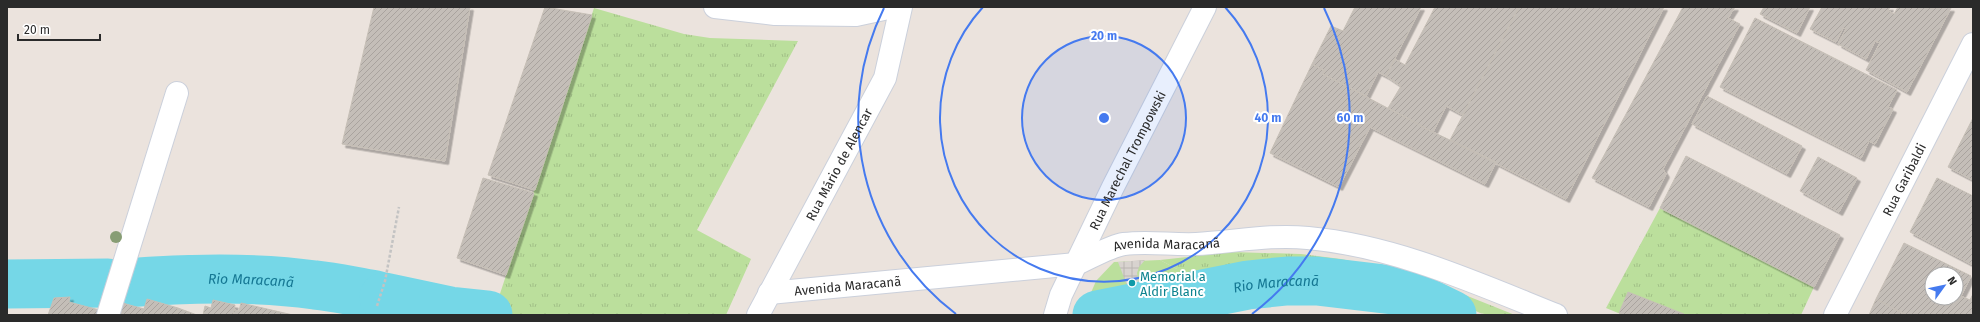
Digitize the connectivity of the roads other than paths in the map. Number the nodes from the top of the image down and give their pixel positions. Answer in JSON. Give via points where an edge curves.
{"nodes":[{"id":1,"x":715,"y":7,"type":"edge"},
{"id":2,"x":893,"y":7,"type":"edge"},
{"id":3,"x":901,"y":7,"type":"edge"},
{"id":4,"x":1205,"y":7,"type":"edge"},
{"id":5,"x":1973,"y":44,"type":"edge"},
{"id":6,"x":177,"y":93,"type":"dead end"},
{"id":7,"x":1076,"y":264,"type":"junction"},
{"id":8,"x":769,"y":293,"type":"junction"},
{"id":9,"x":1058,"y":305,"type":"edge"},
{"id":10,"x":108,"y":315,"type":"edge"},
{"id":11,"x":758,"y":315,"type":"edge"},
{"id":12,"x":1556,"y":315,"type":"edge"},
{"id":13,"x":1835,"y":315,"type":"edge"}],
"edges":[{"from":1,"to":2,"type":"street","via":[[774,14],[856,15]]},
{"from":3,"to":8,"type":"street","name":"Rua Mário de Alencar","via":[[885,78]]},
{"from":4,"to":7,"type":"street","name":"Rua Marechal Trompowski"},
{"from":5,"to":13,"type":"street","name":"Rua Garibaldi"},
{"from":6,"to":10,"type":"street"},
{"from":7,"to":8,"type":"street","name":"Avenida Maracanã"},
{"from":7,"to":9,"type":"street","name":"Rua Marechal Trompowski"},
{"from":7,"to":12,"type":"street","name":"Avenida Maracanã","via":[[1122,244],[1196,244],[1266,238],[1307,238],[1358,246],[1406,258]]},
{"from":8,"to":11,"type":"street","name":"Rua Mário de Alencar"}]}
